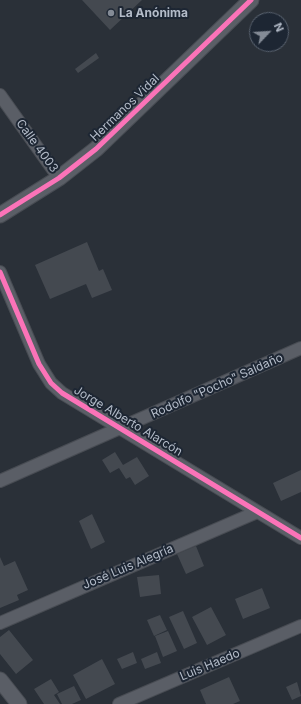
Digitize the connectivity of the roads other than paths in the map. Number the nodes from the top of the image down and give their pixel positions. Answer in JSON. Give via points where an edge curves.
{"nodes":[{"id":1,"x":251,"y":0,"type":"edge"},
{"id":2,"x":0,"y":95,"type":"edge"},
{"id":3,"x":59,"y":178,"type":"junction"},
{"id":4,"x":0,"y":215,"type":"edge"},
{"id":5,"x":0,"y":272,"type":"edge"},
{"id":6,"x":301,"y":348,"type":"edge"},
{"id":7,"x":121,"y":428,"type":"junction"},
{"id":8,"x":0,"y":481,"type":"edge"},
{"id":9,"x":257,"y":512,"type":"junction"},
{"id":10,"x":301,"y":538,"type":"edge"},
{"id":11,"x":0,"y":623,"type":"edge"},
{"id":12,"x":301,"y":626,"type":"edge"},
{"id":13,"x":0,"y":680,"type":"edge"},
{"id":14,"x":19,"y":704,"type":"edge"},
{"id":15,"x":119,"y":704,"type":"edge"}],
"edges":[{"from":1,"to":3,"type":"street","name":"Hermanos Vidal","via":[[110,137]]},
{"from":2,"to":3,"type":"street","name":"Calle 4003"},
{"from":3,"to":4,"type":"street","name":"Hermanos Vidal"},
{"from":5,"to":7,"type":"street","name":"Jorge Alberto Alarcón","via":[[39,364],[51,383],[62,393]]},
{"from":6,"to":7,"type":"street","name":"Rodolfo \"Pocho\" Saldaño"},
{"from":7,"to":8,"type":"street","name":"Rodolfo \"Pocho\" Saldaño"},
{"from":7,"to":9,"type":"street","name":"Jorge Alberto Alarcón"},
{"from":9,"to":10,"type":"street","name":"Jorge Alberto Alarcón"},
{"from":9,"to":11,"type":"street","name":"José Luis Alegría"},
{"from":12,"to":15,"type":"street","name":"Luis Haedo"},
{"from":13,"to":14,"type":"street"}]}
